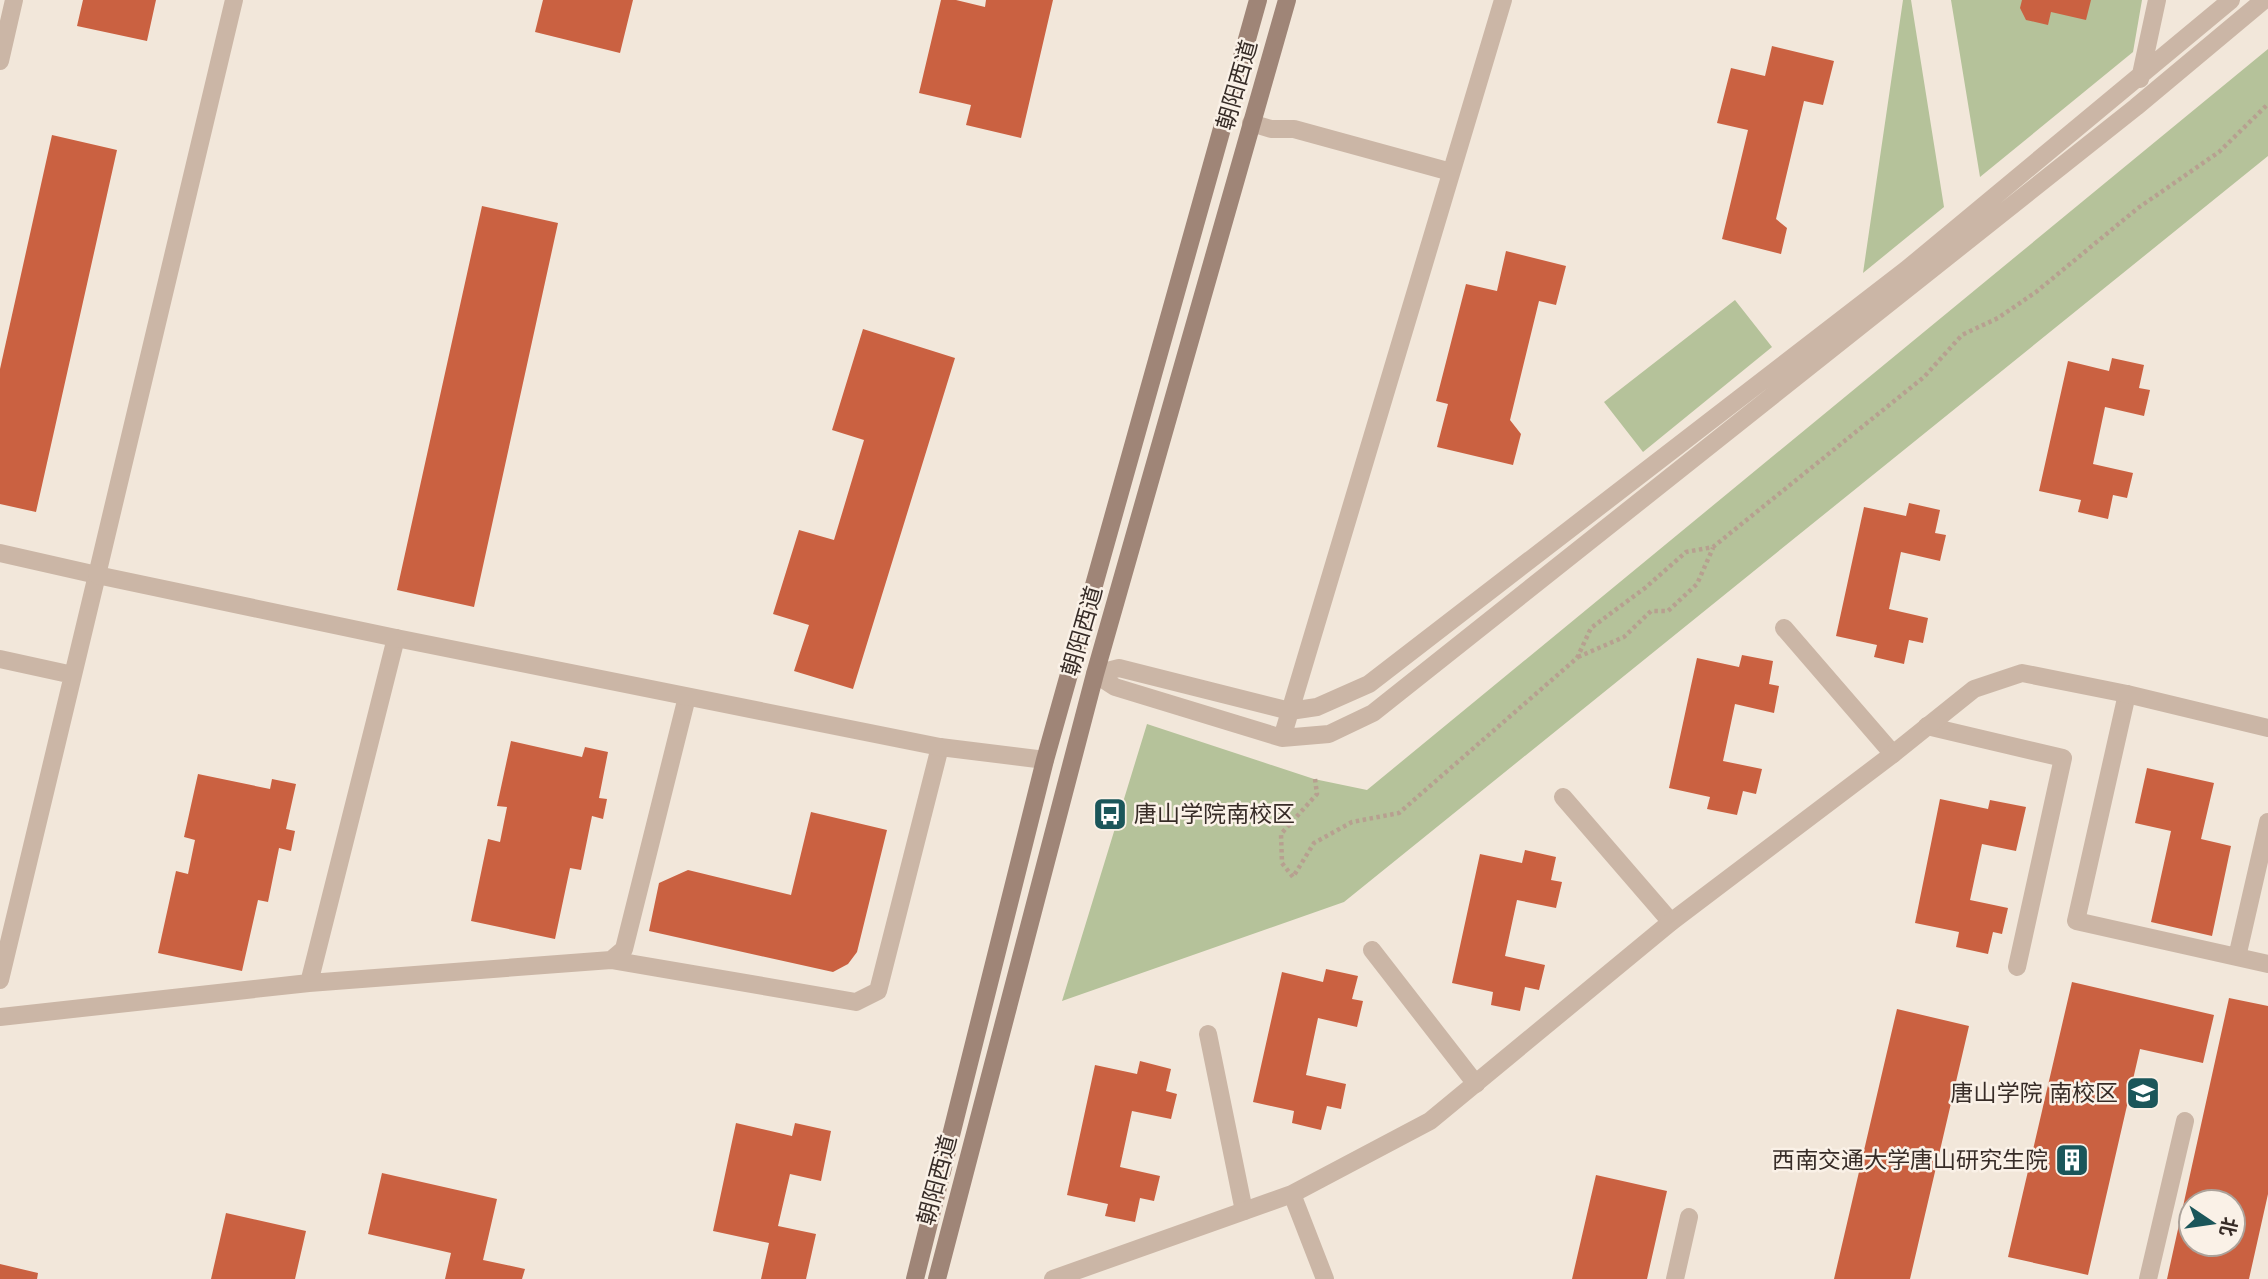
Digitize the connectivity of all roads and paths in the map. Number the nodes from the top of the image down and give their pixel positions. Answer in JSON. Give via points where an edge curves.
{"nodes":[{"id":1,"x":14,"y":0,"type":"edge"},
{"id":2,"x":234,"y":0,"type":"edge"},
{"id":3,"x":1258,"y":0,"type":"edge"},
{"id":4,"x":1287,"y":0,"type":"edge"},
{"id":5,"x":1503,"y":0,"type":"edge"},
{"id":6,"x":2157,"y":0,"type":"edge"},
{"id":7,"x":2231,"y":0,"type":"edge"},
{"id":8,"x":2264,"y":0,"type":"edge"},
{"id":9,"x":0,"y":61,"type":"edge"},
{"id":10,"x":2140,"y":75,"type":"junction"},
{"id":11,"x":2268,"y":104,"type":"edge"},
{"id":12,"x":2136,"y":107,"type":"junction"},
{"id":13,"x":1251,"y":123,"type":"junction"},
{"id":14,"x":1451,"y":172,"type":"junction"},
{"id":15,"x":1713,"y":547,"type":"junction"},
{"id":16,"x":0,"y":553,"type":"edge"},
{"id":17,"x":97,"y":575,"type":"junction"},
{"id":18,"x":1784,"y":628,"type":"dead end"},
{"id":19,"x":396,"y":638,"type":"junction"},
{"id":20,"x":1577,"y":658,"type":"junction"},
{"id":21,"x":0,"y":659,"type":"edge"},
{"id":22,"x":1095,"y":674,"type":"junction"},
{"id":23,"x":73,"y":675,"type":"junction"},
{"id":24,"x":2127,"y":694,"type":"junction"},
{"id":25,"x":687,"y":697,"type":"junction"},
{"id":26,"x":1290,"y":711,"type":"junction"},
{"id":27,"x":1927,"y":726,"type":"junction"},
{"id":28,"x":2268,"y":728,"type":"edge"},
{"id":29,"x":1282,"y":738,"type":"junction"},
{"id":30,"x":940,"y":747,"type":"junction"},
{"id":31,"x":1893,"y":754,"type":"junction"},
{"id":32,"x":1045,"y":760,"type":"junction"},
{"id":33,"x":1314,"y":779,"type":"dead end"},
{"id":34,"x":1563,"y":797,"type":"dead end"},
{"id":35,"x":2268,"y":822,"type":"edge"},
{"id":36,"x":1671,"y":922,"type":"junction"},
{"id":37,"x":1372,"y":950,"type":"dead end"},
{"id":38,"x":2237,"y":957,"type":"junction"},
{"id":39,"x":611,"y":960,"type":"junction"},
{"id":40,"x":2268,"y":964,"type":"edge"},
{"id":41,"x":2017,"y":967,"type":"dead end"},
{"id":42,"x":0,"y":980,"type":"edge"},
{"id":43,"x":309,"y":983,"type":"junction"},
{"id":44,"x":0,"y":1017,"type":"edge"},
{"id":45,"x":1208,"y":1034,"type":"dead end"},
{"id":46,"x":1476,"y":1084,"type":"junction"},
{"id":47,"x":2185,"y":1121,"type":"dead end"},
{"id":48,"x":1292,"y":1195,"type":"junction"},
{"id":49,"x":1244,"y":1211,"type":"junction"},
{"id":50,"x":1689,"y":1217,"type":"dead end"},
{"id":51,"x":915,"y":1279,"type":"edge"},
{"id":52,"x":937,"y":1279,"type":"edge"},
{"id":53,"x":1053,"y":1279,"type":"edge"},
{"id":54,"x":1325,"y":1279,"type":"edge"},
{"id":55,"x":1675,"y":1279,"type":"edge"},
{"id":56,"x":2147,"y":1279,"type":"edge"}],
"edges":[{"from":1,"to":9,"type":"street"},
{"from":2,"to":17,"type":"street"},
{"from":3,"to":32,"type":"main road","name":"朝阳西道"},
{"from":4,"to":13,"type":"main road","name":"朝阳西道"},
{"from":5,"to":14,"type":"street"},
{"from":6,"to":10,"type":"street"},
{"from":7,"to":10,"type":"street"},
{"from":8,"to":12,"type":"street"},
{"from":10,"to":12,"type":"street"},
{"from":10,"to":26,"type":"street","via":[[1906,270],[1369,684],[1317,707]]},
{"from":11,"to":15,"type":"path","via":[[2219,152],[2138,208],[2036,292],[1962,335],[1924,377]]},
{"from":12,"to":29,"type":"street","via":[[1373,713],[1329,734]]},
{"from":13,"to":14,"type":"street","via":[[1294,129]]},
{"from":13,"to":22,"type":"main road","name":"朝阳西道"},
{"from":14,"to":26,"type":"street"},
{"from":15,"to":20,"type":"path","via":[[1686,552],[1591,628]]},
{"from":15,"to":20,"type":"path","via":[[1697,584],[1668,611],[1651,611],[1624,637]]},
{"from":16,"to":17,"type":"street"},
{"from":17,"to":19,"type":"street"},
{"from":17,"to":23,"type":"street"},
{"from":18,"to":31,"type":"street"},
{"from":19,"to":25,"type":"street"},
{"from":19,"to":43,"type":"street"},
{"from":20,"to":33,"type":"path","via":[[1399,813],[1352,822],[1314,843],[1293,877],[1282,863],[1281,834],[1317,794]]},
{"from":21,"to":23,"type":"street"},
{"from":22,"to":26,"type":"street","via":[[1119,668]]},
{"from":22,"to":29,"type":"street","via":[[1115,687]]},
{"from":22,"to":52,"type":"main road","name":"朝阳西道"},
{"from":23,"to":42,"type":"street"},
{"from":24,"to":27,"type":"street","via":[[2022,673],[1974,689]]},
{"from":24,"to":28,"type":"street"},
{"from":24,"to":38,"type":"street","via":[[2076,921]]},
{"from":25,"to":30,"type":"street"},
{"from":25,"to":39,"type":"street","via":[[624,949]]},
{"from":26,"to":29,"type":"street"},
{"from":27,"to":31,"type":"street"},
{"from":27,"to":41,"type":"street","via":[[2063,758]]},
{"from":30,"to":32,"type":"street"},
{"from":30,"to":39,"type":"street","via":[[878,991],[856,1002]]},
{"from":31,"to":36,"type":"street"},
{"from":32,"to":51,"type":"main road","name":"朝阳西道"},
{"from":34,"to":36,"type":"street"},
{"from":35,"to":38,"type":"street"},
{"from":36,"to":46,"type":"street"},
{"from":37,"to":46,"type":"street"},
{"from":38,"to":40,"type":"street"},
{"from":39,"to":43,"type":"street"},
{"from":43,"to":44,"type":"street"},
{"from":45,"to":49,"type":"street"},
{"from":46,"to":48,"type":"street","via":[[1430,1121]]},
{"from":47,"to":56,"type":"street"},
{"from":48,"to":49,"type":"street"},
{"from":48,"to":54,"type":"street"},
{"from":49,"to":53,"type":"street"},
{"from":50,"to":55,"type":"street"}]}
